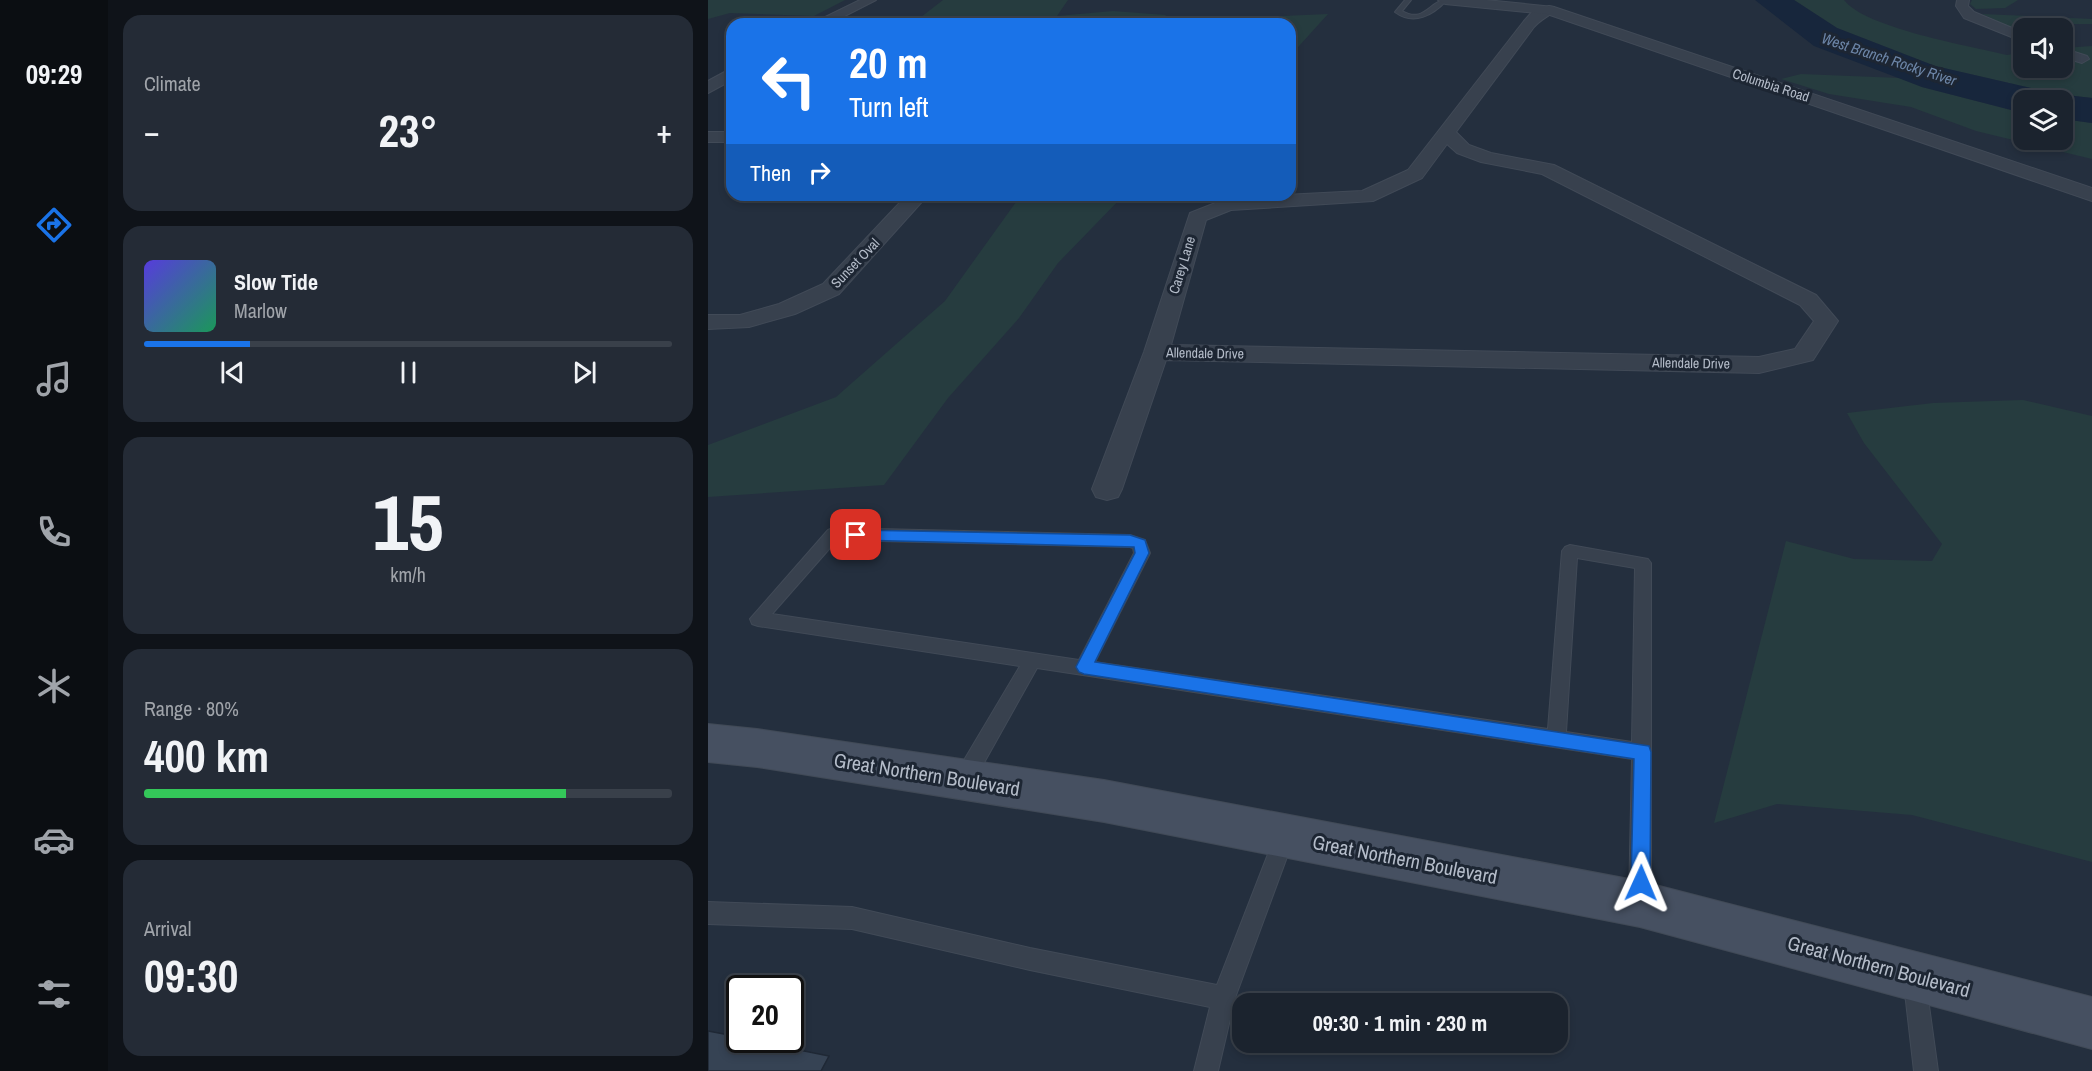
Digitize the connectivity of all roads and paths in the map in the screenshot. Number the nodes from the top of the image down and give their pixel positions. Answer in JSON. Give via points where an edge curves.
{"nodes":[{"id":1,"x":870,"y":0,"type":"edge"},
{"id":2,"x":1408,"y":0,"type":"edge"},
{"id":3,"x":1444,"y":0,"type":"edge"},
{"id":4,"x":1964,"y":0,"type":"edge"},
{"id":5,"x":1553,"y":5,"type":"edge"},
{"id":6,"x":831,"y":18,"type":"edge"},
{"id":7,"x":2013,"y":33,"type":"edge"},
{"id":8,"x":2073,"y":56,"type":"edge"},
{"id":9,"x":2082,"y":59,"type":"dead end"},
{"id":10,"x":726,"y":77,"type":"edge"},
{"id":11,"x":708,"y":88,"type":"edge"},
{"id":12,"x":1447,"y":131,"type":"junction"},
{"id":13,"x":708,"y":137,"type":"edge"},
{"id":14,"x":726,"y":137,"type":"edge"},
{"id":15,"x":1487,"y":158,"type":"junction"},
{"id":16,"x":1415,"y":174,"type":"junction"},
{"id":17,"x":2092,"y":195,"type":"edge"},
{"id":18,"x":912,"y":201,"type":"edge"},
{"id":19,"x":1287,"y":201,"type":"edge"},
{"id":20,"x":1296,"y":201,"type":"edge"},
{"id":21,"x":708,"y":322,"type":"edge"},
{"id":22,"x":1156,"y":352,"type":"junction"},
{"id":23,"x":1107,"y":489,"type":"dead end"},
{"id":24,"x":1033,"y":659,"type":"junction"},
{"id":25,"x":1084,"y":667,"type":"junction"},
{"id":26,"x":1556,"y":739,"type":"junction"},
{"id":27,"x":708,"y":743,"type":"edge"},
{"id":28,"x":1643,"y":752,"type":"junction"},
{"id":29,"x":964,"y":779,"type":"junction"},
{"id":30,"x":1285,"y":836,"type":"junction"},
{"id":31,"x":1640,"y":904,"type":"junction"},
{"id":32,"x":708,"y":913,"type":"edge"},
{"id":33,"x":1914,"y":975,"type":"junction"},
{"id":34,"x":1224,"y":998,"type":"junction"},
{"id":35,"x":2092,"y":1023,"type":"edge"},
{"id":36,"x":1206,"y":1071,"type":"edge"},
{"id":37,"x":1926,"y":1071,"type":"edge"}],
"edges":[{"from":1,"to":6,"type":"street"},
{"from":2,"to":3,"type":"lane","via":[[1398,12],[1415,17],[1428,14]]},
{"from":3,"to":5,"type":"street","name":"Columbia Road"},
{"from":4,"to":7,"type":"street","via":[[1962,6],[1969,15]]},
{"from":5,"to":12,"type":"street","name":"Carey Lane","via":[[1529,24]]},
{"from":5,"to":17,"type":"street","name":"Columbia Road"},
{"from":8,"to":9,"type":"street"},
{"from":10,"to":11,"type":"street"},
{"from":12,"to":15,"type":"street","name":"Allendale Drive","via":[[1463,149]]},
{"from":12,"to":16,"type":"street","name":"Carey Lane"},
{"from":13,"to":14,"type":"street"},
{"from":15,"to":16,"type":"street","name":"Allendale Drive"},
{"from":15,"to":22,"type":"street","name":"Allendale Drive","via":[[1546,169],[1808,300],[1826,321],[1804,355],[1759,365]]},
{"from":16,"to":20,"type":"street","name":"Carey Lane","via":[[1366,197]]},
{"from":18,"to":21,"type":"street","name":"Sunset Oval","via":[[831,289],[787,309],[741,322]]},
{"from":19,"to":22,"type":"street","name":"Carey Lane","via":[[1228,204],[1197,217]]},
{"from":22,"to":23,"type":"street","name":"Carey Lane"},
{"from":24,"to":25,"type":"lane"},
{"from":24,"to":25,"type":"lane","via":[[758,618],[833,534],[1140,544],[1142,553]]},
{"from":24,"to":29,"type":"lane"},
{"from":25,"to":26,"type":"lane"},
{"from":26,"to":28,"type":"lane"},
{"from":26,"to":28,"type":"lane","via":[[1570,551],[1642,563]]},
{"from":27,"to":29,"type":"main road","name":"Great Northern Boulevard"},
{"from":28,"to":31,"type":"lane"},
{"from":29,"to":30,"type":"main road","name":"Great Northern Boulevard"},
{"from":30,"to":31,"type":"main road","name":"Great Northern Boulevard"},
{"from":30,"to":34,"type":"lane"},
{"from":31,"to":33,"type":"main road","name":"Great Northern Boulevard"},
{"from":32,"to":34,"type":"lane","via":[[852,918]]},
{"from":33,"to":35,"type":"main road","name":"Great Northern Boulevard"},
{"from":33,"to":37,"type":"lane"},
{"from":34,"to":36,"type":"lane"}]}
